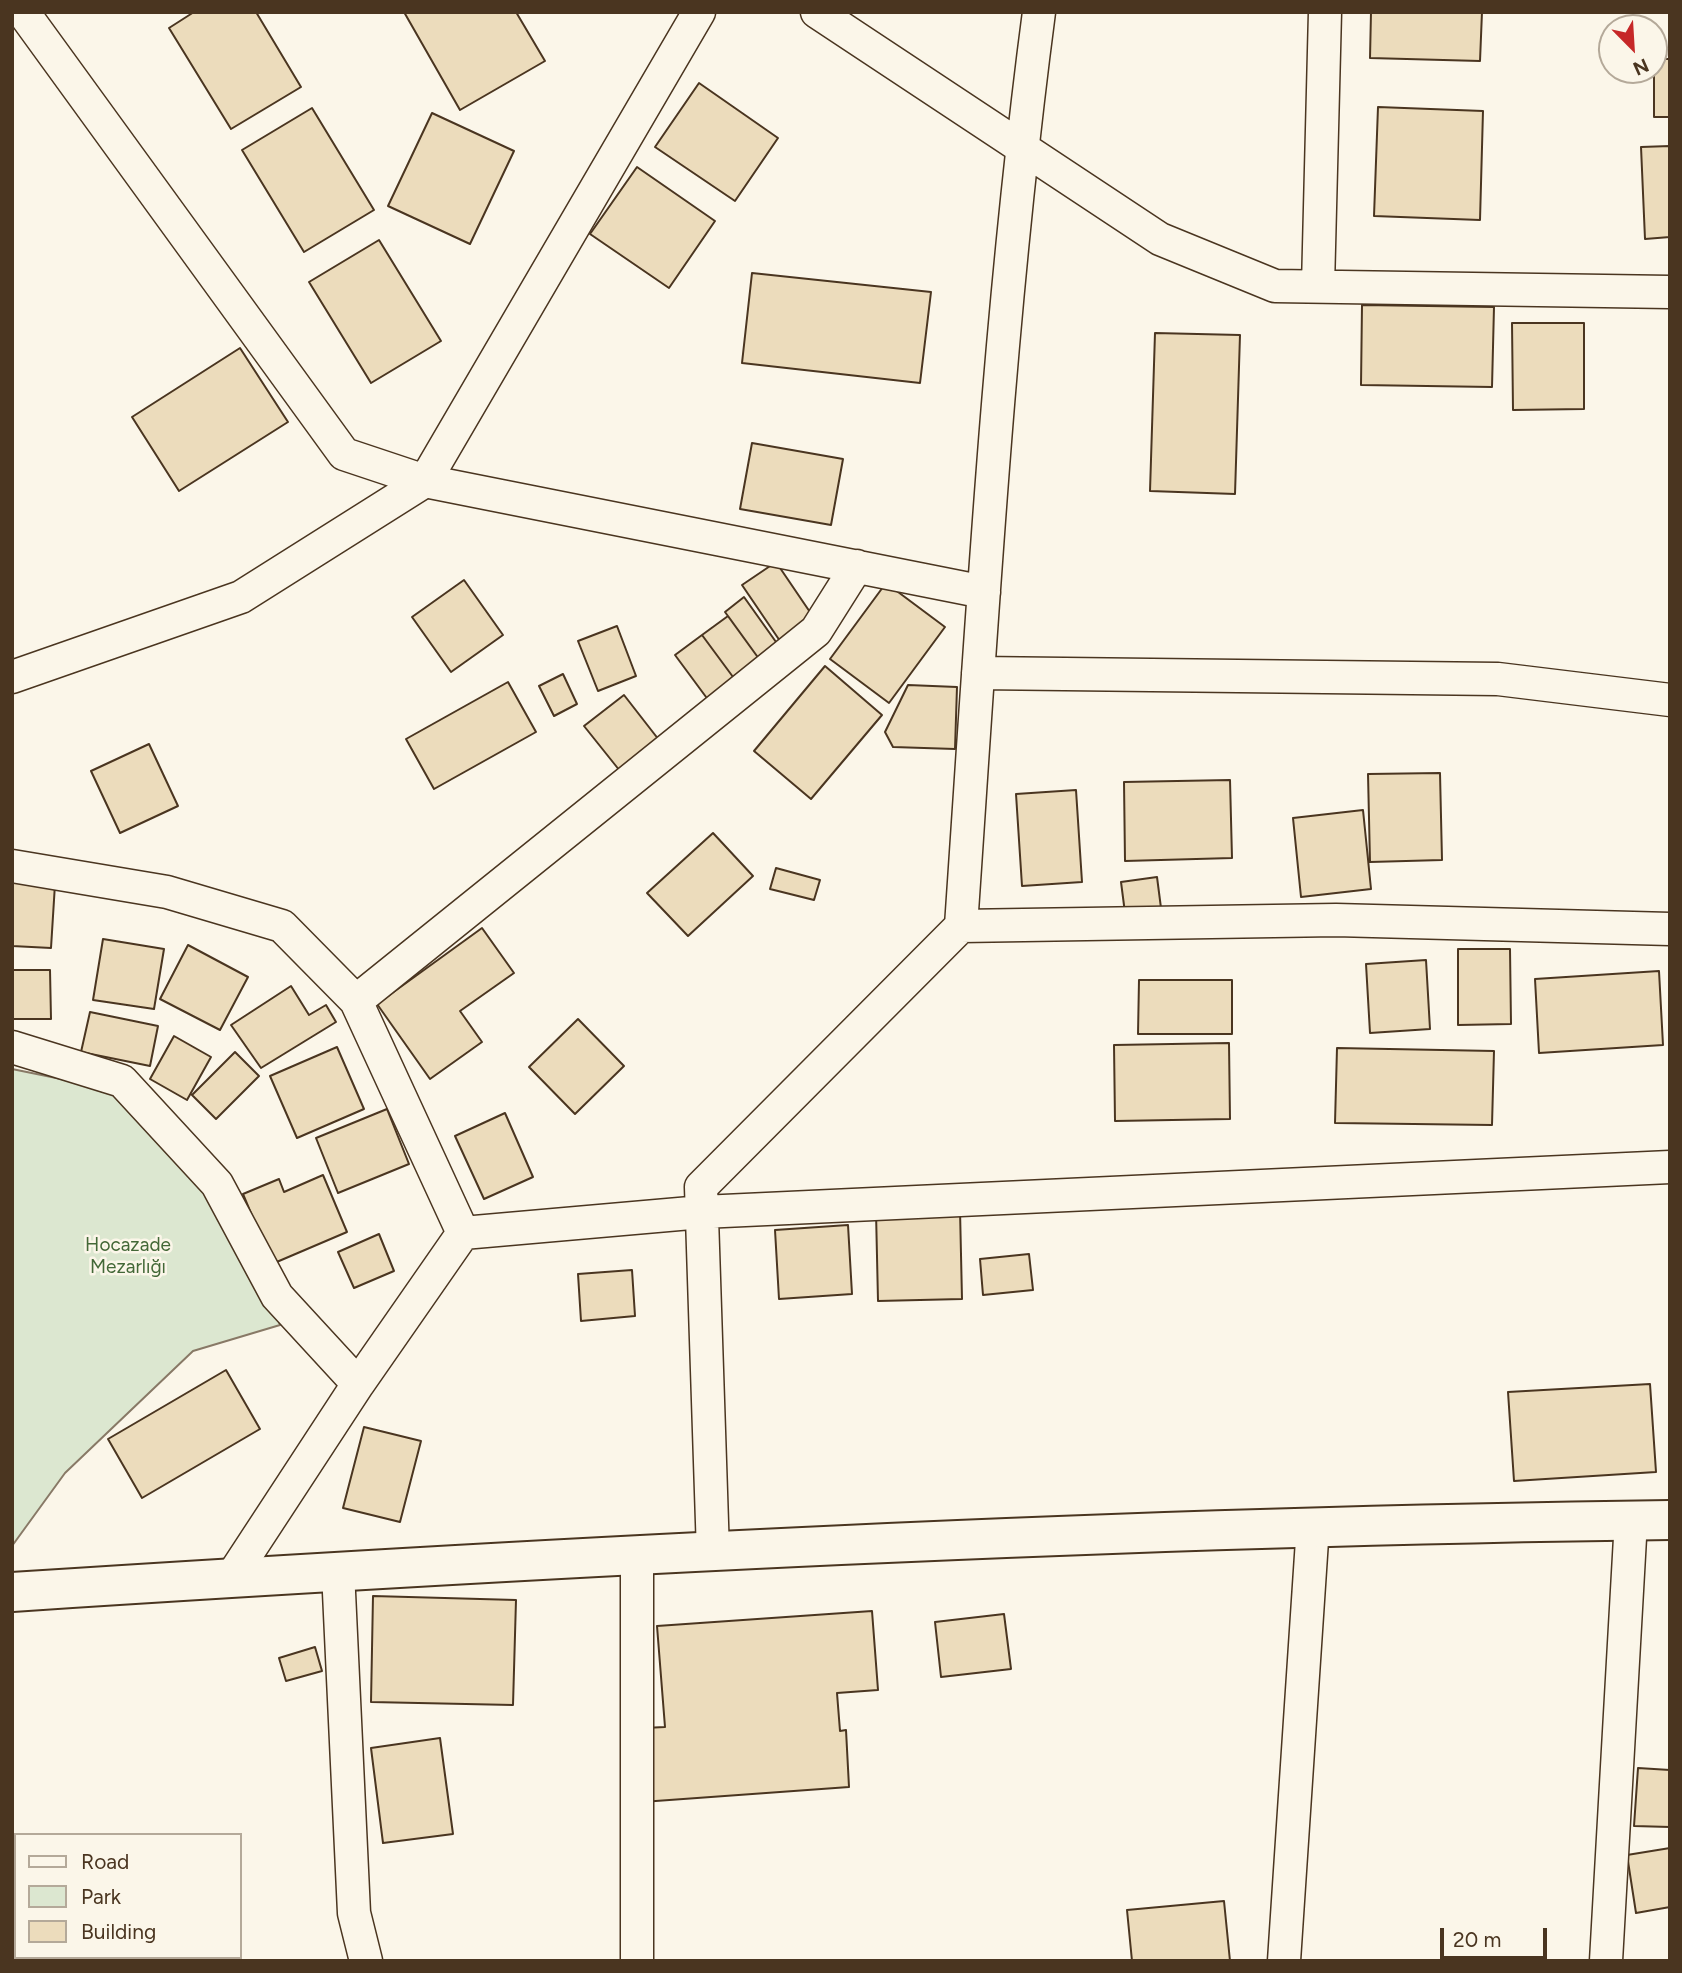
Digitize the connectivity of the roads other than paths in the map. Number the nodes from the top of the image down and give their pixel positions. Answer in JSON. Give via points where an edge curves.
{"nodes":[{"id":1,"x":23,"y":12,"type":"edge"},
{"id":2,"x":699,"y":12,"type":"edge"},
{"id":3,"x":817,"y":12,"type":"edge"},
{"id":4,"x":1039,"y":12,"type":"edge"},
{"id":5,"x":1325,"y":12,"type":"edge"},
{"id":6,"x":1021,"y":147,"type":"junction"},
{"id":7,"x":1318,"y":286,"type":"junction"},
{"id":8,"x":1670,"y":292,"type":"edge"},
{"id":9,"x":425,"y":481,"type":"junction"},
{"id":10,"x":857,"y":566,"type":"junction"},
{"id":11,"x":984,"y":592,"type":"junction"},
{"id":12,"x":978,"y":673,"type":"junction"},
{"id":13,"x":12,"y":677,"type":"edge"},
{"id":14,"x":1670,"y":701,"type":"edge"},
{"id":15,"x":12,"y":866,"type":"edge"},
{"id":16,"x":961,"y":926,"type":"junction"},
{"id":17,"x":1670,"y":929,"type":"edge"},
{"id":18,"x":356,"y":1001,"type":"junction"},
{"id":19,"x":12,"y":1047,"type":"edge"},
{"id":20,"x":1670,"y":1167,"type":"edge"},
{"id":21,"x":702,"y":1212,"type":"junction"},
{"id":22,"x":463,"y":1233,"type":"junction"},
{"id":23,"x":358,"y":1384,"type":"junction"},
{"id":24,"x":1631,"y":1520,"type":"junction"},
{"id":25,"x":1670,"y":1520,"type":"edge"},
{"id":26,"x":1313,"y":1525,"type":"junction"},
{"id":27,"x":713,"y":1553,"type":"junction"},
{"id":28,"x":637,"y":1557,"type":"junction"},
{"id":29,"x":338,"y":1571,"type":"junction"},
{"id":30,"x":231,"y":1578,"type":"junction"},
{"id":31,"x":12,"y":1592,"type":"edge"},
{"id":32,"x":366,"y":1961,"type":"edge"},
{"id":33,"x":637,"y":1961,"type":"edge"},
{"id":34,"x":1284,"y":1961,"type":"edge"},
{"id":35,"x":1606,"y":1961,"type":"edge"}],
"edges":[{"from":1,"to":9,"type":"street","via":[[344,454]]},
{"from":2,"to":9,"type":"street"},
{"from":3,"to":6,"type":"street"},
{"from":4,"to":6,"type":"street"},
{"from":5,"to":7,"type":"street"},
{"from":6,"to":7,"type":"street","via":[[1160,239],[1275,286]]},
{"from":6,"to":11,"type":"street"},
{"from":7,"to":8,"type":"street"},
{"from":9,"to":10,"type":"street"},
{"from":9,"to":13,"type":"street","via":[[241,597]]},
{"from":10,"to":11,"type":"street"},
{"from":10,"to":18,"type":"street","via":[[816,631]]},
{"from":11,"to":12,"type":"street"},
{"from":12,"to":14,"type":"street","via":[[1498,679]]},
{"from":12,"to":16,"type":"street"},
{"from":15,"to":18,"type":"street","via":[[167,892],[282,926]]},
{"from":16,"to":17,"type":"street","via":[[1336,920]]},
{"from":16,"to":21,"type":"street","via":[[701,1187]]},
{"from":18,"to":22,"type":"street"},
{"from":19,"to":23,"type":"street","via":[[122,1081],[217,1184],[277,1296]]},
{"from":20,"to":21,"type":"street"},
{"from":21,"to":22,"type":"street"},
{"from":21,"to":27,"type":"street"},
{"from":22,"to":23,"type":"street"},
{"from":23,"to":30,"type":"street"},
{"from":24,"to":25,"type":"street"},
{"from":24,"to":26,"type":"street"},
{"from":24,"to":35,"type":"street"},
{"from":26,"to":27,"type":"street"},
{"from":26,"to":34,"type":"street"},
{"from":27,"to":28,"type":"street"},
{"from":28,"to":29,"type":"street"},
{"from":28,"to":33,"type":"street"},
{"from":29,"to":30,"type":"street"},
{"from":29,"to":32,"type":"street","via":[[354,1913]]},
{"from":30,"to":31,"type":"street"}]}
